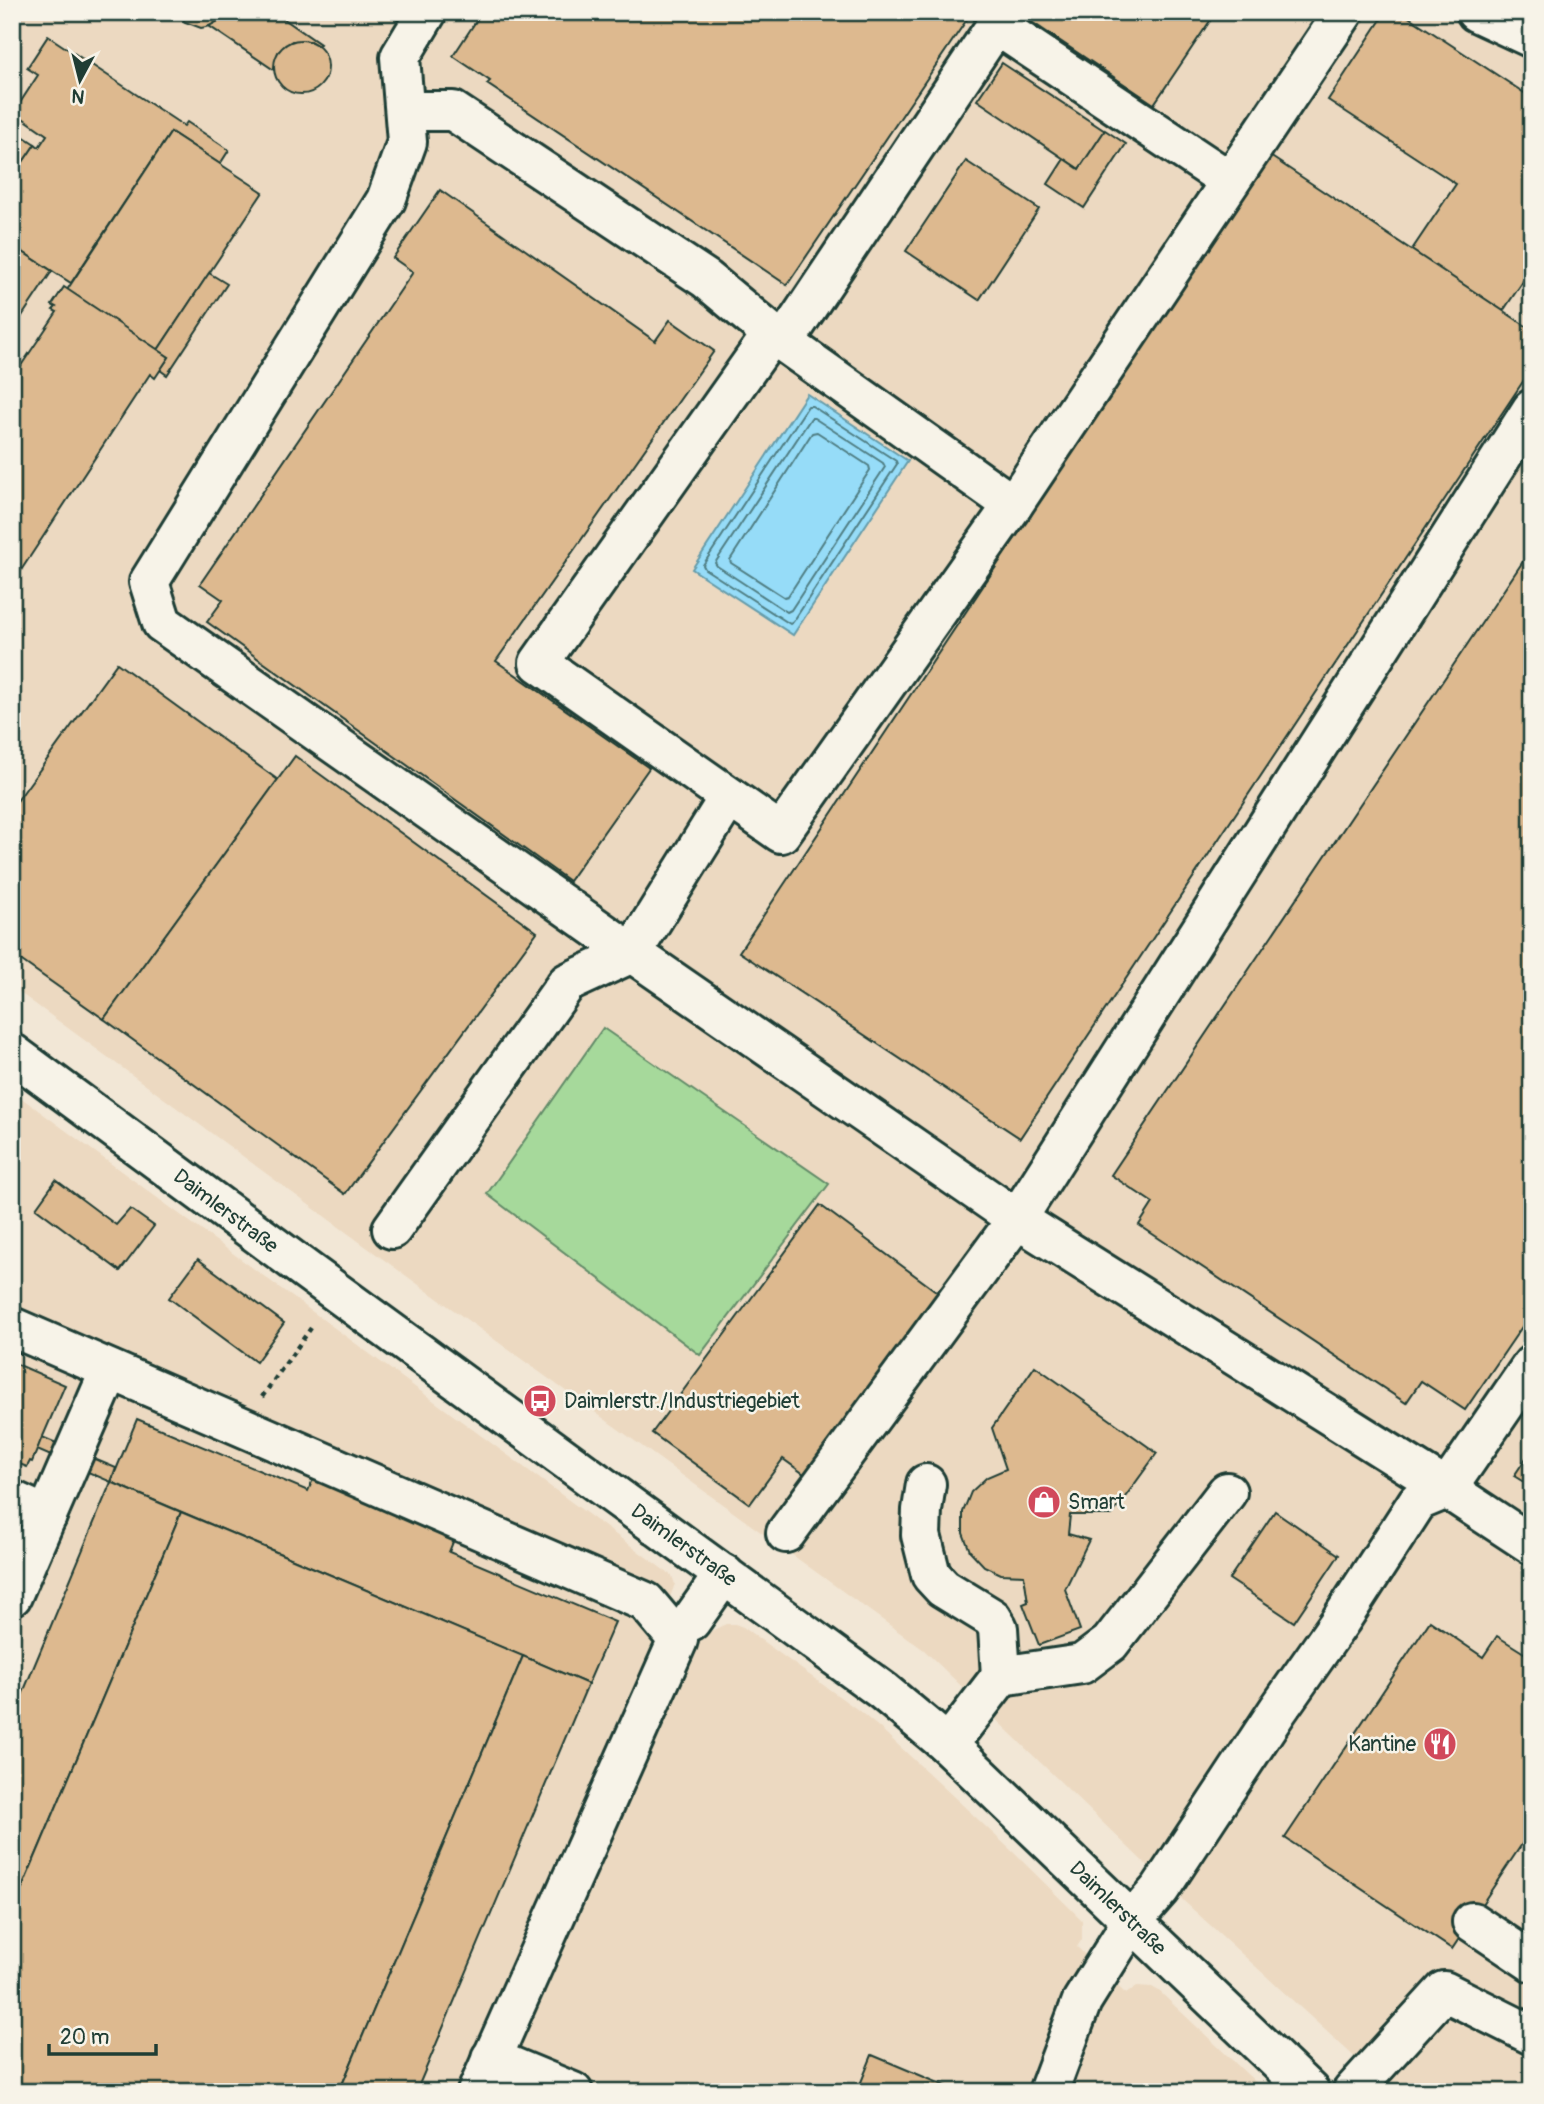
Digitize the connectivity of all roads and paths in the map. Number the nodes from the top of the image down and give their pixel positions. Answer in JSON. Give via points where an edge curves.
{"nodes":[{"id":1,"x":427,"y":12,"type":"edge"},
{"id":2,"x":1344,"y":12,"type":"edge"},
{"id":3,"x":1476,"y":12,"type":"edge"},
{"id":4,"x":1000,"y":19,"type":"edge"},
{"id":5,"x":1532,"y":37,"type":"edge"},
{"id":6,"x":405,"y":111,"type":"junction"},
{"id":7,"x":1230,"y":181,"type":"junction"},
{"id":8,"x":778,"y":338,"type":"junction"},
{"id":9,"x":1532,"y":409,"type":"edge"},
{"id":10,"x":1013,"y":505,"type":"junction"},
{"id":11,"x":729,"y":797,"type":"junction"},
{"id":12,"x":632,"y":953,"type":"junction"},
{"id":13,"x":12,"y":1053,"type":"edge"},
{"id":14,"x":1017,"y":1219,"type":"junction"},
{"id":15,"x":392,"y":1229,"type":"dead end"},
{"id":16,"x":12,"y":1327,"type":"edge"},
{"id":17,"x":311,"y":1328,"type":"dead end"},
{"id":18,"x":1532,"y":1365,"type":"edge"},
{"id":19,"x":110,"y":1370,"type":"junction"},
{"id":20,"x":242,"y":1426,"type":"junction"},
{"id":21,"x":926,"y":1484,"type":"dead end"},
{"id":22,"x":1447,"y":1489,"type":"junction"},
{"id":23,"x":1227,"y":1492,"type":"dead end"},
{"id":24,"x":12,"y":1500,"type":"edge"},
{"id":25,"x":47,"y":1516,"type":"junction"},
{"id":26,"x":786,"y":1533,"type":"dead end"},
{"id":27,"x":1532,"y":1545,"type":"edge"},
{"id":28,"x":724,"y":1574,"type":"junction"},
{"id":29,"x":12,"y":1596,"type":"edge"},
{"id":30,"x":691,"y":1621,"type":"dead end"},
{"id":31,"x":1001,"y":1676,"type":"junction"},
{"id":32,"x":948,"y":1745,"type":"junction"},
{"id":33,"x":1132,"y":1921,"type":"junction"},
{"id":34,"x":1472,"y":1922,"type":"dead end"},
{"id":35,"x":1532,"y":1962,"type":"edge"},
{"id":36,"x":1532,"y":2035,"type":"edge"},
{"id":37,"x":485,"y":2075,"type":"edge"},
{"id":38,"x":573,"y":2092,"type":"edge"},
{"id":39,"x":1048,"y":2092,"type":"edge"},
{"id":40,"x":1310,"y":2092,"type":"edge"},
{"id":41,"x":1352,"y":2092,"type":"edge"}],
"edges":[{"from":1,"to":6,"type":"street","via":[[400,57]]},
{"from":2,"to":7,"type":"street"},
{"from":3,"to":5,"type":"street"},
{"from":4,"to":7,"type":"street"},
{"from":4,"to":8,"type":"street"},
{"from":6,"to":8,"type":"street","via":[[453,111],[706,279]]},
{"from":6,"to":12,"type":"street","via":[[407,142],[387,200],[149,582],[162,623]]},
{"from":7,"to":10,"type":"street"},
{"from":8,"to":10,"type":"street"},
{"from":8,"to":11,"type":"street","via":[[539,663]]},
{"from":9,"to":14,"type":"street"},
{"from":10,"to":11,"type":"street","via":[[780,833]]},
{"from":11,"to":12,"type":"street"},
{"from":12,"to":14,"type":"street"},
{"from":12,"to":15,"type":"street","via":[[567,983]]},
{"from":13,"to":28,"type":"street","name":"Daimlerstraße"},
{"from":14,"to":22,"type":"street"},
{"from":14,"to":26,"type":"street"},
{"from":16,"to":19,"type":"street"},
{"from":17,"to":20,"type":"path"},
{"from":18,"to":22,"type":"street"},
{"from":19,"to":20,"type":"street"},
{"from":19,"to":25,"type":"street"},
{"from":20,"to":37,"type":"street","via":[[646,1602],[678,1640]]},
{"from":21,"to":31,"type":"street","via":[[921,1535],[931,1574],[943,1588],[992,1618],[999,1628]]},
{"from":22,"to":27,"type":"street"},
{"from":22,"to":33,"type":"street","via":[[1418,1502],[1160,1889]]},
{"from":23,"to":31,"type":"street","via":[[1110,1643],[1082,1664]]},
{"from":24,"to":25,"type":"street"},
{"from":25,"to":29,"type":"street"},
{"from":28,"to":30,"type":"street"},
{"from":28,"to":32,"type":"street","name":"Daimlerstraße"},
{"from":31,"to":32,"type":"street"},
{"from":32,"to":33,"type":"street","name":"Daimlerstraße"},
{"from":33,"to":39,"type":"street","via":[[1082,2001]]},
{"from":33,"to":40,"type":"street","name":"Daimlerstraße"},
{"from":34,"to":35,"type":"street"},
{"from":36,"to":41,"type":"street","via":[[1444,1991]]},
{"from":37,"to":38,"type":"street"}]}
